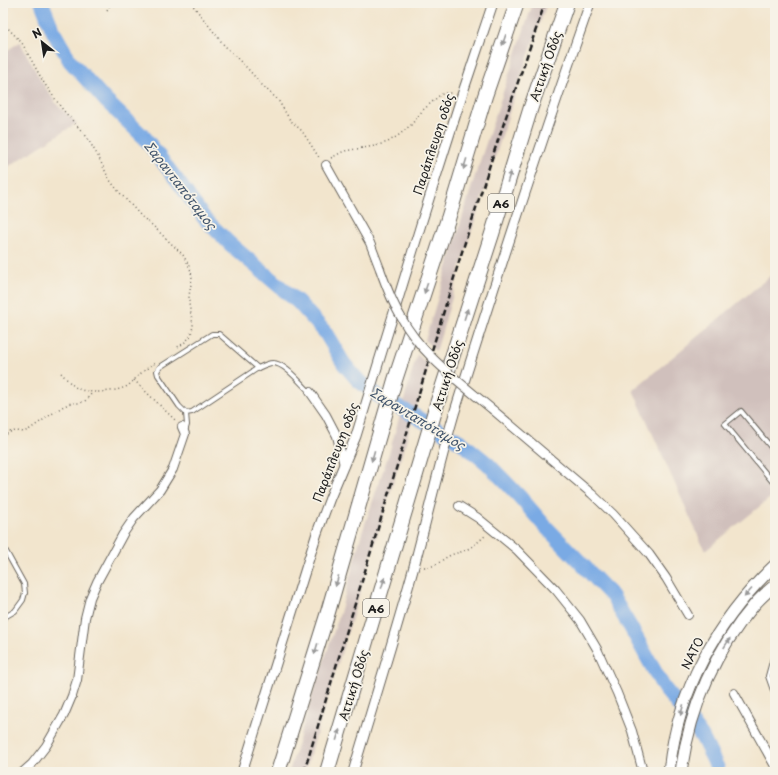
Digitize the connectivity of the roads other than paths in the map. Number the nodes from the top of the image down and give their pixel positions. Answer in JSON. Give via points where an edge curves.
{"nodes":[{"id":1,"x":493,"y":3,"type":"edge"},
{"id":2,"x":517,"y":3,"type":"edge"},
{"id":3,"x":567,"y":3,"type":"edge"},
{"id":4,"x":590,"y":3,"type":"edge"},
{"id":5,"x":326,"y":166,"type":"road end"},
{"id":6,"x":258,"y":368,"type":"junction"},
{"id":7,"x":310,"y":392,"type":"joint"},
{"id":8,"x":186,"y":413,"type":"junction"},
{"id":9,"x":184,"y":431,"type":"joint"},
{"id":10,"x":775,"y":452,"type":"edge"},
{"id":11,"x":344,"y":465,"type":"junction"},
{"id":12,"x":775,"y":479,"type":"edge"},
{"id":13,"x":459,"y":506,"type":"dead end"},
{"id":14,"x":3,"y":546,"type":"edge"},
{"id":15,"x":775,"y":565,"type":"edge"},
{"id":16,"x":775,"y":585,"type":"edge"},
{"id":17,"x":688,"y":615,"type":"dead end"},
{"id":18,"x":3,"y":618,"type":"edge"},
{"id":19,"x":775,"y":656,"type":"edge"},
{"id":20,"x":734,"y":693,"type":"dead end"},
{"id":21,"x":775,"y":696,"type":"edge"},
{"id":22,"x":775,"y":766,"type":"edge"},
{"id":23,"x":669,"y":768,"type":"edge"},
{"id":24,"x":682,"y":769,"type":"edge"},
{"id":25,"x":23,"y":772,"type":"edge"},
{"id":26,"x":242,"y":772,"type":"edge"},
{"id":27,"x":278,"y":772,"type":"edge"},
{"id":28,"x":327,"y":772,"type":"edge"},
{"id":29,"x":353,"y":772,"type":"edge"},
{"id":30,"x":643,"y":772,"type":"edge"}],
"edges":[{"from":1,"to":11,"type":"street","name":"Παράπλευρη οδός","via":[[356,436]]},
{"from":2,"to":27,"type":"highway","one_way":true,"via":[[395,380],[328,612]]},
{"from":28,"to":3,"type":"highway","name":"Αττική Οδός","number":"Α6","one_way":true,"via":[[437,404],[531,107]]},
{"from":4,"to":29,"type":"street","via":[[527,185],[454,414],[414,567]]},
{"from":5,"to":17,"type":"street","bridge":true,"via":[[370,243],[391,298],[414,337],[442,366],[613,514],[649,554]]},
{"from":6,"to":7,"type":"lane","via":[[273,363],[283,366]]},
{"from":6,"to":8,"type":"lane","via":[[192,412]]},
{"from":6,"to":8,"type":"lane","via":[[219,334],[212,334],[156,371]]},
{"from":7,"to":11,"type":"street","via":[[337,436]]},
{"from":8,"to":9,"type":"lane","via":[[187,425]]},
{"from":9,"to":25,"type":"street","via":[[173,468],[160,490],[123,534],[97,582],[85,618],[77,680],[72,696],[46,746]]},
{"from":10,"to":12,"type":"lane","via":[[741,411],[725,424],[772,481]]},
{"from":11,"to":26,"type":"street","name":"Παράπλευρη οδός","via":[[317,533]]},
{"from":13,"to":30,"type":"street","via":[[517,550],[556,590],[580,620],[597,649],[617,693],[632,731]]},
{"from":14,"to":18,"type":"lane","via":[[24,584],[25,593],[15,611]]},
{"from":15,"to":23,"type":"main road","name":"ΝΑΤΟ","one_way":true,"via":[[746,594],[710,645],[684,702]]},
{"from":24,"to":16,"type":"main road","name":"ΝΑΤΟ","one_way":true,"via":[[695,711],[708,677],[745,617]]},
{"from":19,"to":21,"type":"lane","via":[[768,676]]},
{"from":20,"to":22,"type":"street"}]}
